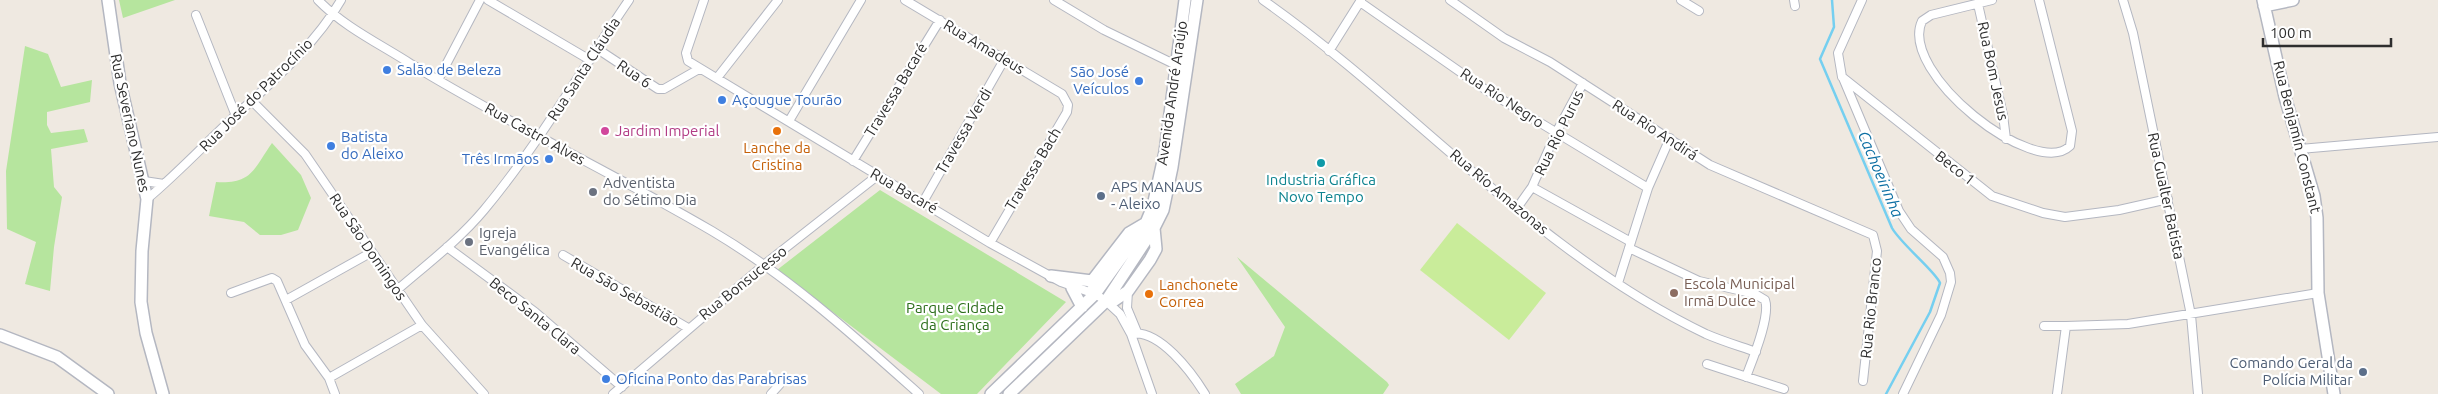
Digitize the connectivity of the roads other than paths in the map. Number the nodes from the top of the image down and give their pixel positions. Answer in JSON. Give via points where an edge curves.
{"nodes":[{"id":1,"x":108,"y":0,"type":"edge"},
{"id":2,"x":318,"y":0,"type":"edge"},
{"id":3,"x":341,"y":0,"type":"edge"},
{"id":4,"x":480,"y":0,"type":"edge"},
{"id":5,"x":488,"y":0,"type":"edge"},
{"id":6,"x":629,"y":0,"type":"edge"},
{"id":7,"x":704,"y":0,"type":"edge"},
{"id":8,"x":778,"y":0,"type":"edge"},
{"id":9,"x":861,"y":0,"type":"edge"},
{"id":10,"x":905,"y":0,"type":"edge"},
{"id":11,"x":1054,"y":0,"type":"edge"},
{"id":12,"x":1185,"y":0,"type":"edge"},
{"id":13,"x":1197,"y":0,"type":"edge"},
{"id":14,"x":1263,"y":0,"type":"edge"},
{"id":15,"x":1278,"y":0,"type":"edge"},
{"id":16,"x":1450,"y":0,"type":"edge"},
{"id":17,"x":1681,"y":0,"type":"edge"},
{"id":18,"x":1862,"y":0,"type":"edge"},
{"id":19,"x":1992,"y":0,"type":"edge"},
{"id":20,"x":2039,"y":0,"type":"edge"},
{"id":21,"x":2123,"y":0,"type":"edge"},
{"id":22,"x":2293,"y":0,"type":"edge"},
{"id":23,"x":1360,"y":1,"type":"edge"},
{"id":24,"x":2264,"y":3,"type":"edge"},
{"id":25,"x":1978,"y":4,"type":"junction"},
{"id":26,"x":1273,"y":8,"type":"junction"},
{"id":27,"x":1699,"y":11,"type":"dead end"},
{"id":28,"x":196,"y":15,"type":"dead end"},
{"id":29,"x":333,"y":15,"type":"junction"},
{"id":30,"x":940,"y":20,"type":"junction"},
{"id":31,"x":596,"y":48,"type":"junction"},
{"id":32,"x":1329,"y":51,"type":"junction"},
{"id":33,"x":590,"y":60,"type":"junction"},
{"id":34,"x":1004,"y":60,"type":"junction"},
{"id":35,"x":1176,"y":65,"type":"junction"},
{"id":36,"x":699,"y":69,"type":"junction"},
{"id":37,"x":1842,"y":77,"type":"junction"},
{"id":38,"x":717,"y":78,"type":"junction"},
{"id":39,"x":438,"y":80,"type":"junction"},
{"id":40,"x":1583,"y":83,"type":"junction"},
{"id":41,"x":1062,"y":94,"type":"joint"},
{"id":42,"x":252,"y":101,"type":"junction"},
{"id":43,"x":236,"y":116,"type":"junction"},
{"id":44,"x":789,"y":120,"type":"junction"},
{"id":45,"x":1556,"y":133,"type":"junction"},
{"id":46,"x":540,"y":137,"type":"junction"},
{"id":47,"x":2438,"y":137,"type":"edge"},
{"id":48,"x":1670,"y":138,"type":"junction"},
{"id":49,"x":2006,"y":139,"type":"junction"},
{"id":50,"x":2300,"y":149,"type":"junction"},
{"id":51,"x":853,"y":161,"type":"junction"},
{"id":52,"x":877,"y":176,"type":"junction"},
{"id":53,"x":144,"y":181,"type":"junction"},
{"id":54,"x":164,"y":184,"type":"junction"},
{"id":55,"x":1532,"y":187,"type":"junction"},
{"id":56,"x":1648,"y":188,"type":"junction"},
{"id":57,"x":147,"y":199,"type":"junction"},
{"id":58,"x":2168,"y":199,"type":"junction"},
{"id":59,"x":923,"y":202,"type":"junction"},
{"id":60,"x":1517,"y":208,"type":"junction"},
{"id":61,"x":1150,"y":226,"type":"junction"},
{"id":62,"x":1873,"y":235,"type":"joint"},
{"id":63,"x":990,"y":243,"type":"junction"},
{"id":64,"x":1630,"y":245,"type":"junction"},
{"id":65,"x":447,"y":247,"type":"junction"},
{"id":66,"x":372,"y":252,"type":"junction"},
{"id":67,"x":563,"y":255,"type":"dead end"},
{"id":68,"x":765,"y":264,"type":"junction"},
{"id":69,"x":1051,"y":276,"type":"junction"},
{"id":70,"x":1092,"y":281,"type":"junction"},
{"id":71,"x":1618,"y":284,"type":"junction"},
{"id":72,"x":1072,"y":288,"type":"junction"},
{"id":73,"x":397,"y":290,"type":"junction"},
{"id":74,"x":1128,"y":291,"type":"junction"},
{"id":75,"x":231,"y":292,"type":"dead end"},
{"id":76,"x":2318,"y":293,"type":"junction"},
{"id":77,"x":1095,"y":294,"type":"junction"},
{"id":78,"x":286,"y":300,"type":"junction"},
{"id":79,"x":1106,"y":300,"type":"junction"},
{"id":80,"x":1082,"y":307,"type":"junction"},
{"id":81,"x":2190,"y":315,"type":"junction"},
{"id":82,"x":422,"y":325,"type":"junction"},
{"id":83,"x":2044,"y":326,"type":"dead end"},
{"id":84,"x":2066,"y":326,"type":"junction"},
{"id":85,"x":688,"y":328,"type":"junction"},
{"id":86,"x":1134,"y":333,"type":"junction"},
{"id":87,"x":0,"y":335,"type":"edge"},
{"id":88,"x":1756,"y":352,"type":"junction"},
{"id":89,"x":1707,"y":364,"type":"dead end"},
{"id":90,"x":1746,"y":377,"type":"junction"},
{"id":91,"x":329,"y":378,"type":"junction"},
{"id":92,"x":1863,"y":381,"type":"dead end"},
{"id":93,"x":780,"y":384,"type":"dead end"},
{"id":94,"x":622,"y":387,"type":"junction"},
{"id":95,"x":1784,"y":389,"type":"dead end"},
{"id":96,"x":108,"y":394,"type":"edge"},
{"id":97,"x":163,"y":394,"type":"edge"},
{"id":98,"x":335,"y":394,"type":"edge"},
{"id":99,"x":484,"y":394,"type":"edge"},
{"id":100,"x":613,"y":394,"type":"edge"},
{"id":101,"x":771,"y":394,"type":"edge"},
{"id":102,"x":919,"y":394,"type":"edge"},
{"id":103,"x":991,"y":394,"type":"edge"},
{"id":104,"x":1009,"y":394,"type":"edge"},
{"id":105,"x":1152,"y":394,"type":"edge"},
{"id":106,"x":1205,"y":394,"type":"edge"},
{"id":107,"x":1903,"y":394,"type":"edge"},
{"id":108,"x":2056,"y":394,"type":"edge"},
{"id":109,"x":2198,"y":394,"type":"edge"},
{"id":110,"x":2334,"y":394,"type":"edge"}],
"edges":[{"from":1,"to":53,"type":"main road","name":"Rua Severiano Nunes","via":[[120,83]]},
{"from":2,"to":29,"type":"street","name":"Rua Castro Alves"},
{"from":3,"to":29,"type":"street","name":"Rua José do Patrocínio"},
{"from":4,"to":39,"type":"street"},
{"from":5,"to":33,"type":"street"},
{"from":6,"to":31,"type":"street","name":"Rua Santa Cláudia"},
{"from":7,"to":36,"type":"street","via":[[686,53],[688,61]]},
{"from":8,"to":38,"type":"street"},
{"from":9,"to":44,"type":"street"},
{"from":10,"to":30,"type":"street","name":"Rua Amadeus"},
{"from":11,"to":35,"type":"street","via":[[1104,30]]},
{"from":12,"to":35,"type":"main road","name":"Avenida André Araújo"},
{"from":13,"to":61,"type":"main road","name":"Avenida André Araújo","via":[[1172,167],[1163,210]]},
{"from":14,"to":26,"type":"street","name":"Rua Río Amazonas"},
{"from":15,"to":26,"type":"street"},
{"from":16,"to":40,"type":"street","name":"Rua Rio Andirá","via":[[1504,38]]},
{"from":17,"to":27,"type":"street"},
{"from":18,"to":37,"type":"street","via":[[1838,53]]},
{"from":19,"to":25,"type":"street"},
{"from":20,"to":49,"type":"street","via":[[2072,131],[2070,146],[2054,152],[2033,149]]},
{"from":21,"to":58,"type":"street","name":"Rua Gualter Batista"},
{"from":22,"to":24,"type":"main road"},
{"from":23,"to":32,"type":"street"},
{"from":23,"to":45,"type":"street","name":"Rua Rio Negro","via":[[1486,90]]},
{"from":24,"to":50,"type":"main road","name":"Rua Benjamín Constant"},
{"from":25,"to":49,"type":"street","name":"Rua Bom Jesus"},
{"from":25,"to":49,"type":"street","via":[[1926,17],[1920,25],[1919,37],[1925,61],[1942,85],[1986,126]]},
{"from":26,"to":32,"type":"street","name":"Rua Río Amazonas"},
{"from":28,"to":43,"type":"street"},
{"from":29,"to":39,"type":"street","name":"Rua Castro Alves"},
{"from":29,"to":42,"type":"street","name":"Rua José do Patrocínio"},
{"from":30,"to":34,"type":"street","name":"Rua Amadeus"},
{"from":30,"to":51,"type":"street","name":"Travessa Bacaré"},
{"from":31,"to":33,"type":"street","name":"Rua Santa Cláudia"},
{"from":31,"to":36,"type":"street","name":"Rua 6","via":[[658,90]]},
{"from":32,"to":60,"type":"street","name":"Rua Río Amazonas"},
{"from":33,"to":46,"type":"street","name":"Rua Santa Cláudia"},
{"from":34,"to":41,"type":"street","name":"Rua Amadeus"},
{"from":34,"to":59,"type":"street","name":"Travessa Verdi"},
{"from":35,"to":61,"type":"main road","name":"Avenida André Araújo","via":[[1165,152]]},
{"from":36,"to":38,"type":"street","name":"Rua Bacaré"},
{"from":37,"to":58,"type":"street","name":"Beco 1","via":[[1992,196],[2066,217]]},
{"from":37,"to":107,"type":"street","via":[[1899,211],[1911,229],[1943,257],[1950,273],[1949,294]]},
{"from":38,"to":44,"type":"street","name":"Rua Bacaré"},
{"from":39,"to":46,"type":"street","name":"Rua Castro Alves"},
{"from":40,"to":45,"type":"street","name":"Rua Rio Purus"},
{"from":40,"to":48,"type":"street","name":"Rua Rio Andirá"},
{"from":41,"to":63,"type":"street","name":"Travessa Bach","via":[[1068,104],[1067,112]]},
{"from":42,"to":43,"type":"street","name":"Rua José do Patrocínio"},
{"from":42,"to":66,"type":"street","name":"Rua São Domingos","via":[[305,154]]},
{"from":43,"to":54,"type":"street","name":"Rua José do Patrocínio"},
{"from":44,"to":51,"type":"street","name":"Rua Bacaré"},
{"from":45,"to":55,"type":"street","name":"Rua Rio Purus"},
{"from":45,"to":56,"type":"street","name":"Rua Rio Negro"},
{"from":46,"to":65,"type":"street","name":"Rua Santa Cláudia","via":[[483,211]]},
{"from":46,"to":68,"type":"street","name":"Rua Castro Alves","via":[[712,231]]},
{"from":47,"to":50,"type":"street"},
{"from":48,"to":56,"type":"street"},
{"from":48,"to":62,"type":"street","name":"Rua Rio Andirá","via":[[1724,173]]},
{"from":50,"to":76,"type":"main road","name":"Rua Benjamín Constant","via":[[2316,211]]},
{"from":51,"to":52,"type":"street","name":"Rua Bacaré"},
{"from":52,"to":59,"type":"street","name":"Rua Bacaré"},
{"from":52,"to":68,"type":"street","name":"Rua Bonsucesso"},
{"from":53,"to":54,"type":"street"},
{"from":53,"to":57,"type":"main road","name":"Rua Severiano Nunes"},
{"from":54,"to":57,"type":"street","name":"Rua José do Patrocínio"},
{"from":55,"to":60,"type":"street","name":"Rua Rio Purus"},
{"from":55,"to":64,"type":"street"},
{"from":56,"to":64,"type":"street"},
{"from":57,"to":97,"type":"main road","name":"Rua Severiano Nunes","via":[[141,302]]},
{"from":58,"to":81,"type":"street","name":"Rua Gualter Batista"},
{"from":59,"to":63,"type":"street","name":"Rua Bacaré"},
{"from":60,"to":71,"type":"street","name":"Rua Río Amazonas","via":[[1584,262]]},
{"from":61,"to":70,"type":"main road","via":[[1129,233]]},
{"from":61,"to":74,"type":"main road","via":[[1154,253]]},
{"from":61,"to":77,"type":"main road","name":"Avenida André Araújo"},
{"from":61,"to":79,"type":"main road","name":"Avenida André Araújo"},
{"from":62,"to":92,"type":"street","name":"Rua Rio Branco","via":[[1877,251]]},
{"from":63,"to":69,"type":"street","name":"Rua Bacaré"},
{"from":64,"to":71,"type":"street"},
{"from":64,"to":88,"type":"street","via":[[1699,281],[1760,296],[1766,303]]},
{"from":65,"to":73,"type":"street","name":"Rua Santa Cláudia"},
{"from":65,"to":94,"type":"street","name":"Beco Santa Clara","via":[[535,312]]},
{"from":66,"to":73,"type":"street","name":"Rua São Domingos"},
{"from":66,"to":78,"type":"street"},
{"from":67,"to":85,"type":"street","name":"Rua São Sebastião"},
{"from":68,"to":85,"type":"street","name":"Rua Bonsucesso"},
{"from":68,"to":102,"type":"street","name":"Rua Castro Alves","via":[[818,305]]},
{"from":69,"to":70,"type":"main road"},
{"from":69,"to":72,"type":"street","name":"Rua Bacaré"},
{"from":70,"to":77,"type":"main road"},
{"from":71,"to":88,"type":"street","name":"Rua Río Amazonas","via":[[1708,334]]},
{"from":72,"to":77,"type":"street","name":"Rua Bacaré"},
{"from":72,"to":80,"type":"main road"},
{"from":73,"to":82,"type":"street","name":"Rua São Domingos"},
{"from":74,"to":79,"type":"main road","via":[[1115,300]]},
{"from":74,"to":86,"type":"street","via":[[1127,308]]},
{"from":75,"to":78,"type":"street","via":[[272,278],[277,281]]},
{"from":76,"to":81,"type":"street"},
{"from":76,"to":110,"type":"main road","name":"Rua Benjamín Constant"},
{"from":77,"to":79,"type":"street","name":"Rua Bacaré"},
{"from":77,"to":80,"type":"main road","name":"Avenida André Araújo"},
{"from":78,"to":91,"type":"street","via":[[305,345]]},
{"from":79,"to":86,"type":"street","name":"Rua Bacaré"},
{"from":79,"to":104,"type":"main road","name":"Avenida André Araújo"},
{"from":80,"to":103,"type":"main road","name":"Avenida André Araújo"},
{"from":81,"to":84,"type":"street","via":[[2128,324]]},
{"from":81,"to":109,"type":"street","name":"Rua Gualter Batista"},
{"from":82,"to":91,"type":"street"},
{"from":82,"to":99,"type":"street","name":"Rua São Domingos"},
{"from":83,"to":84,"type":"street"},
{"from":84,"to":108,"type":"street"},
{"from":85,"to":94,"type":"street","name":"Rua Bonsucesso"},
{"from":86,"to":105,"type":"street"},
{"from":86,"to":106,"type":"street","via":[[1148,336],[1180,359]]},
{"from":87,"to":96,"type":"main road","via":[[57,357]]},
{"from":88,"to":90,"type":"street"},
{"from":89,"to":90,"type":"street"},
{"from":90,"to":95,"type":"street"},
{"from":91,"to":98,"type":"street"},
{"from":93,"to":101,"type":"street"},
{"from":94,"to":100,"type":"street","name":"Rua Bonsucesso"}]}
